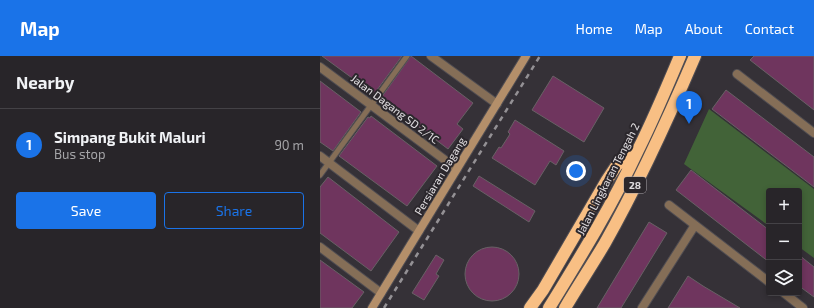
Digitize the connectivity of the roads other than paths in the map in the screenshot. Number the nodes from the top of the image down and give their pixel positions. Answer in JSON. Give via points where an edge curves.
{"nodes":[{"id":1,"x":408,"y":56,"type":"edge"},
{"id":2,"x":431,"y":56,"type":"edge"},
{"id":3,"x":526,"y":56,"type":"edge"},
{"id":4,"x":680,"y":56,"type":"edge"},
{"id":5,"x":695,"y":56,"type":"edge"},
{"id":6,"x":320,"y":67,"type":"edge"},
{"id":7,"x":737,"y":74,"type":"dead end"},
{"id":8,"x":497,"y":104,"type":"junction"},
{"id":9,"x":371,"y":105,"type":"junction"},
{"id":10,"x":814,"y":133,"type":"edge"},
{"id":11,"x":640,"y":148,"type":"junction"},
{"id":12,"x":320,"y":156,"type":"edge"},
{"id":13,"x":329,"y":163,"type":"junction"},
{"id":14,"x":457,"y":169,"type":"junction"},
{"id":15,"x":320,"y":175,"type":"edge"},
{"id":16,"x":669,"y":205,"type":"dead end"},
{"id":17,"x":695,"y":225,"type":"junction"},
{"id":18,"x":419,"y":231,"type":"junction"},
{"id":19,"x":320,"y":247,"type":"edge"},
{"id":20,"x":766,"y":280,"type":"edge"},
{"id":21,"x":381,"y":293,"type":"junction"},
{"id":22,"x":788,"y":296,"type":"edge"},
{"id":23,"x":372,"y":308,"type":"edge"},
{"id":24,"x":530,"y":308,"type":"edge"},
{"id":25,"x":549,"y":308,"type":"edge"},
{"id":26,"x":565,"y":308,"type":"edge"},
{"id":27,"x":642,"y":308,"type":"edge"},
{"id":28,"x":803,"y":308,"type":"edge"}],
"edges":[{"from":1,"to":9,"type":"lane"},
{"from":2,"to":8,"type":"street"},
{"from":3,"to":8,"type":"main road","name":"Persiaran Dagang"},
{"from":4,"to":11,"type":"highway","name":"Jalan Lingkaran Tengah 2","number":"28"},
{"from":5,"to":26,"type":"highway","number":"28","via":[[626,204]]},
{"from":6,"to":9,"type":"street","name":"Jalan Dagang SD 2/1C"},
{"from":7,"to":10,"type":"street"},
{"from":8,"to":14,"type":"main road","name":"Persiaran Dagang"},
{"from":9,"to":13,"type":"lane"},
{"from":9,"to":14,"type":"street","name":"Jalan Dagang SD 2/1C"},
{"from":11,"to":24,"type":"highway","via":[[618,165],[607,180]]},
{"from":11,"to":25,"type":"highway","name":"Jalan Lingkaran Tengah 2","number":"28","via":[[593,237]]},
{"from":12,"to":13,"type":"street"},
{"from":13,"to":15,"type":"lane"},
{"from":13,"to":18,"type":"street"},
{"from":14,"to":18,"type":"main road","name":"Persiaran Dagang"},
{"from":16,"to":17,"type":"street"},
{"from":17,"to":20,"type":"street"},
{"from":17,"to":27,"type":"street"},
{"from":18,"to":21,"type":"main road","name":"Persiaran Dagang"},
{"from":19,"to":21,"type":"street"},
{"from":21,"to":23,"type":"main road","name":"Persiaran Dagang"},
{"from":22,"to":28,"type":"street"}]}
